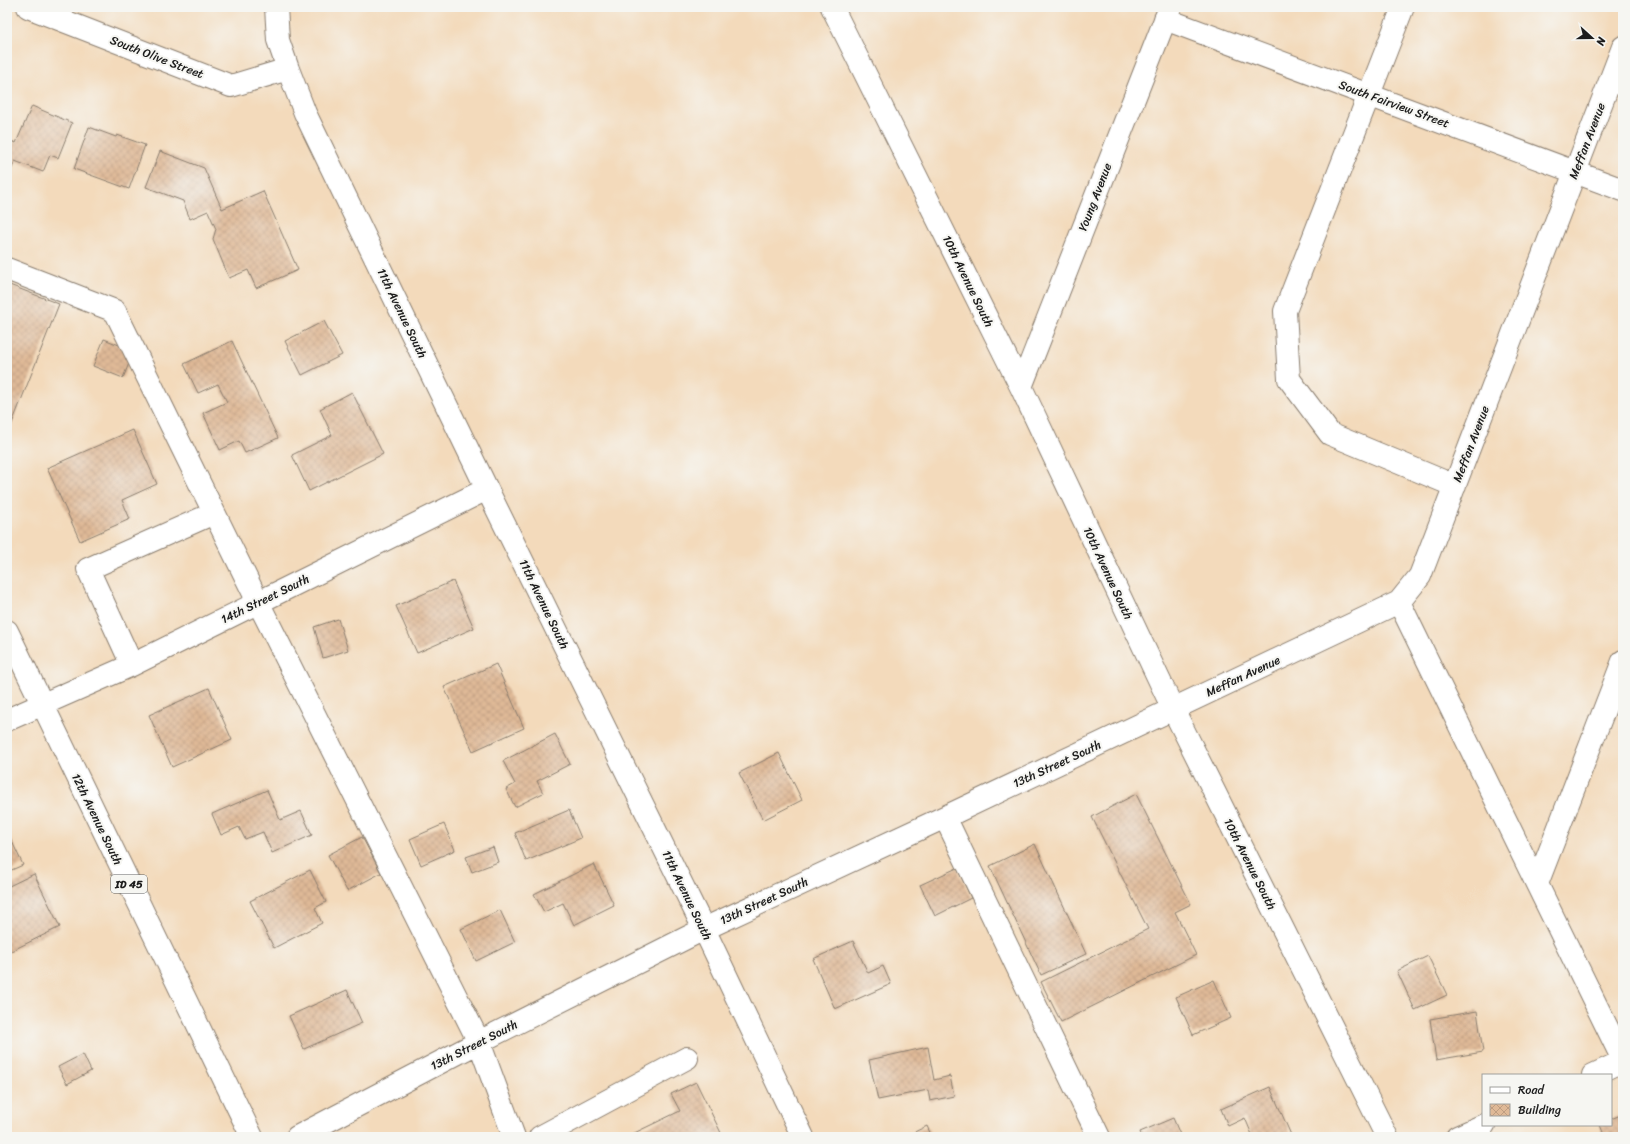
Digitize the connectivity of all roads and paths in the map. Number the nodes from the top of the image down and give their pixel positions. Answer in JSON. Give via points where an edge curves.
{"nodes":[{"id":1,"x":28,"y":7,"type":"edge"},
{"id":2,"x":276,"y":7,"type":"edge"},
{"id":3,"x":832,"y":7,"type":"edge"},
{"id":4,"x":1403,"y":7,"type":"edge"},
{"id":5,"x":1168,"y":13,"type":"edge"},
{"id":6,"x":1623,"y":47,"type":"edge"},
{"id":7,"x":288,"y":69,"type":"junction"},
{"id":8,"x":1369,"y":95,"type":"junction"},
{"id":9,"x":1575,"y":172,"type":"junction"},
{"id":10,"x":1623,"y":190,"type":"edge"},
{"id":11,"x":7,"y":269,"type":"edge"},
{"id":12,"x":1021,"y":387,"type":"junction"},
{"id":13,"x":1455,"y":486,"type":"junction"},
{"id":14,"x":487,"y":490,"type":"junction"},
{"id":15,"x":214,"y":513,"type":"junction"},
{"id":16,"x":258,"y":602,"type":"junction"},
{"id":17,"x":1399,"y":602,"type":"junction"},
{"id":18,"x":7,"y":631,"type":"edge"},
{"id":19,"x":1623,"y":661,"type":"edge"},
{"id":20,"x":132,"y":665,"type":"junction"},
{"id":21,"x":41,"y":704,"type":"junction"},
{"id":22,"x":1173,"y":709,"type":"junction"},
{"id":23,"x":7,"y":720,"type":"edge"},
{"id":24,"x":944,"y":817,"type":"junction"},
{"id":25,"x":1537,"y":884,"type":"junction"},
{"id":26,"x":704,"y":929,"type":"junction"},
{"id":27,"x":479,"y":1042,"type":"junction"},
{"id":28,"x":687,"y":1058,"type":"dead end"},
{"id":29,"x":1623,"y":1061,"type":"edge"},
{"id":30,"x":1595,"y":1074,"type":"edge"},
{"id":31,"x":1482,"y":1126,"type":"edge"},
{"id":32,"x":252,"y":1137,"type":"edge"},
{"id":33,"x":297,"y":1137,"type":"edge"},
{"id":34,"x":514,"y":1137,"type":"edge"},
{"id":35,"x":540,"y":1137,"type":"edge"},
{"id":36,"x":803,"y":1137,"type":"edge"},
{"id":37,"x":1099,"y":1137,"type":"edge"},
{"id":38,"x":1387,"y":1137,"type":"edge"},
{"id":39,"x":1457,"y":1137,"type":"edge"}],
"edges":[{"from":1,"to":7,"type":"street","name":"South Olive Street","via":[[231,86]]},
{"from":2,"to":7,"type":"street","name":"11th Avenue South","via":[[278,40]]},
{"from":3,"to":12,"type":"street","name":"10th Avenue South"},
{"from":4,"to":8,"type":"street"},
{"from":5,"to":8,"type":"street","name":"South Fairview Street"},
{"from":5,"to":12,"type":"street","name":"Young Avenue"},
{"from":6,"to":9,"type":"street","name":"Meffan Avenue"},
{"from":7,"to":14,"type":"street","name":"11th Avenue South","via":[[305,113]]},
{"from":8,"to":9,"type":"street","name":"South Fairview Street"},
{"from":8,"to":13,"type":"street","via":[[1285,311],[1289,379],[1330,434]]},
{"from":9,"to":10,"type":"street","name":"South Fairview Street"},
{"from":9,"to":13,"type":"street","name":"Meffan Avenue"},
{"from":11,"to":15,"type":"street","via":[[115,311]]},
{"from":12,"to":22,"type":"street","name":"10th Avenue South"},
{"from":13,"to":17,"type":"street","name":"Meffan Avenue","via":[[1420,576]]},
{"from":14,"to":16,"type":"street","name":"14th Street South"},
{"from":14,"to":26,"type":"street","name":"11th Avenue South"},
{"from":15,"to":16,"type":"street"},
{"from":15,"to":20,"type":"street","via":[[88,569]]},
{"from":16,"to":20,"type":"street","name":"14th Street South"},
{"from":16,"to":27,"type":"street"},
{"from":17,"to":22,"type":"street","name":"Meffan Avenue"},
{"from":17,"to":25,"type":"street"},
{"from":18,"to":21,"type":"street","name":"12th Avenue South","number":"ID 45"},
{"from":19,"to":25,"type":"street"},
{"from":20,"to":21,"type":"street","name":"14th Street South"},
{"from":21,"to":23,"type":"street","name":"14th Street South"},
{"from":21,"to":32,"type":"street","name":"12th Avenue South","number":"ID 45"},
{"from":22,"to":24,"type":"street","name":"13th Street South"},
{"from":22,"to":38,"type":"street","name":"10th Avenue South"},
{"from":24,"to":26,"type":"street","name":"13th Street South"},
{"from":24,"to":37,"type":"street"},
{"from":25,"to":29,"type":"street"},
{"from":26,"to":27,"type":"street","name":"13th Street South"},
{"from":26,"to":36,"type":"street","name":"11th Avenue South"},
{"from":27,"to":33,"type":"street","name":"13th Street South"},
{"from":27,"to":34,"type":"street"},
{"from":28,"to":35,"type":"street"},
{"from":29,"to":30,"type":"street"},
{"from":31,"to":39,"type":"street"}]}
